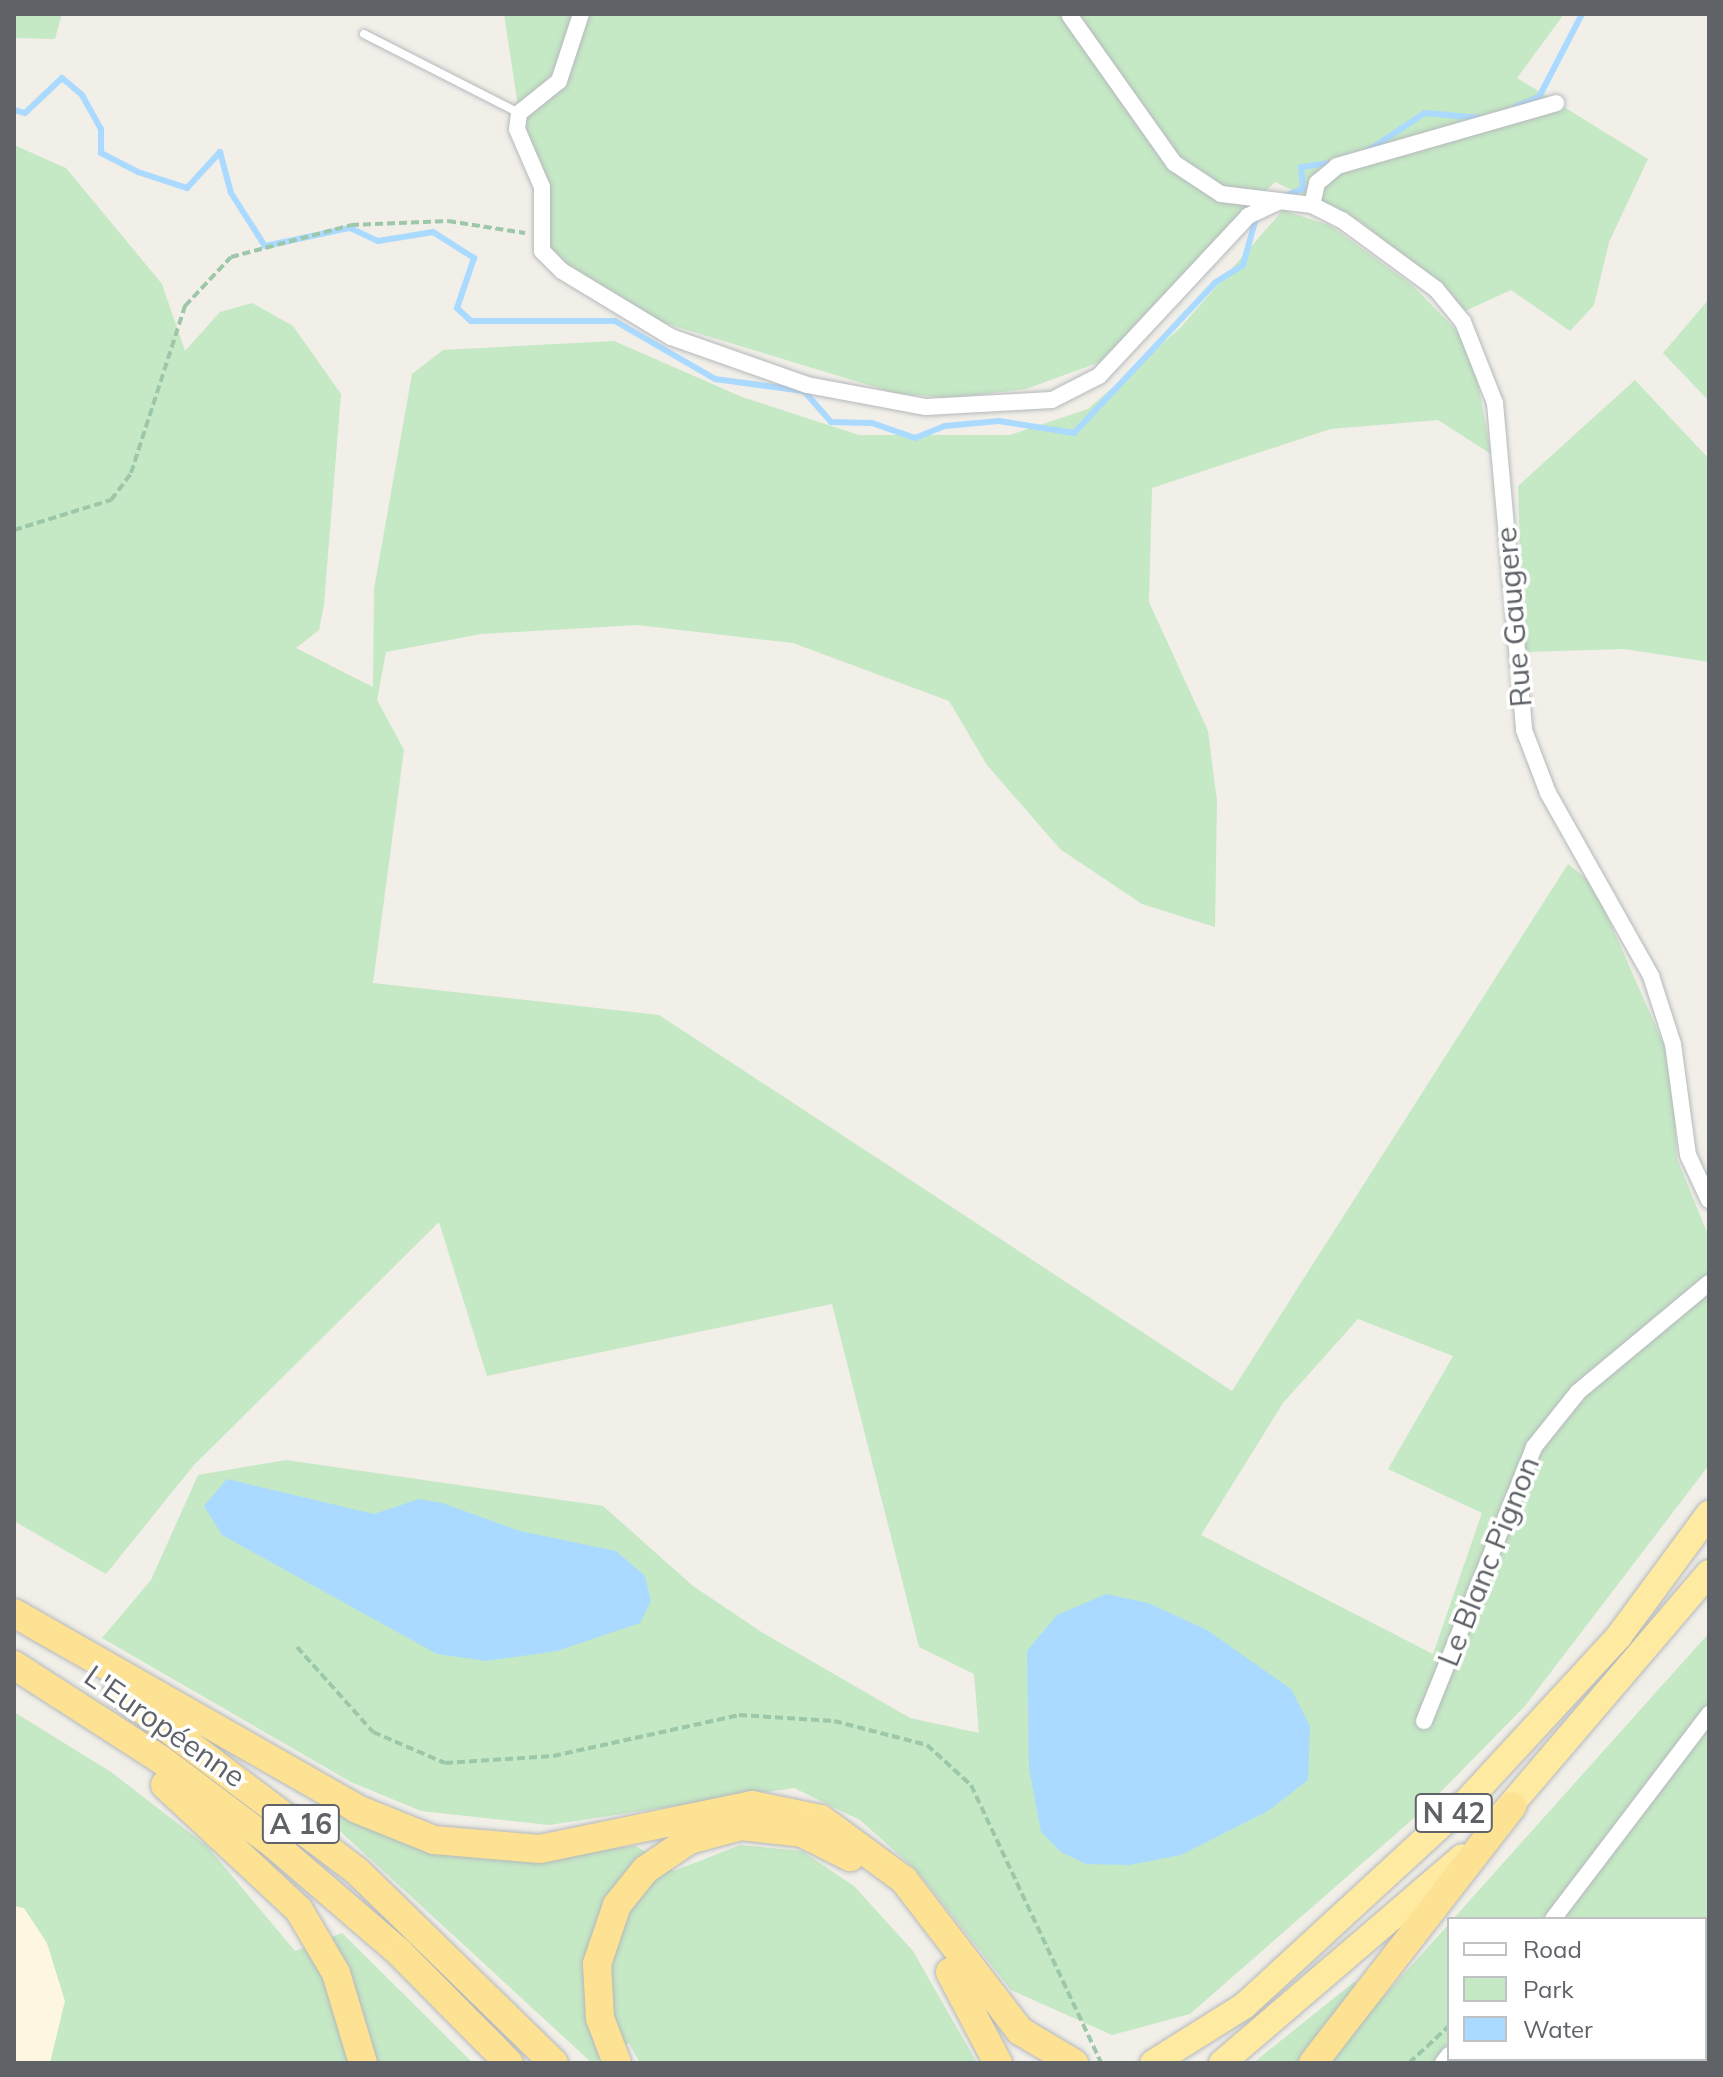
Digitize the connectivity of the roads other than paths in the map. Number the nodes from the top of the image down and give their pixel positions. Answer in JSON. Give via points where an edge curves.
{"nodes":[{"id":1,"x":581,"y":14,"type":"edge"},
{"id":2,"x":1071,"y":15,"type":"edge"},
{"id":3,"x":364,"y":34,"type":"dead end"},
{"id":4,"x":1556,"y":103,"type":"dead end"},
{"id":5,"x":519,"y":113,"type":"junction"},
{"id":6,"x":1279,"y":202,"type":"junction"},
{"id":7,"x":1312,"y":205,"type":"junction"},
{"id":8,"x":1709,"y":1200,"type":"edge"},
{"id":9,"x":1709,"y":1283,"type":"edge"},
{"id":10,"x":1709,"y":1514,"type":"edge"},
{"id":11,"x":1709,"y":1573,"type":"edge"},
{"id":12,"x":14,"y":1613,"type":"edge"},
{"id":13,"x":14,"y":1627,"type":"edge"},
{"id":14,"x":14,"y":1665,"type":"edge"},
{"id":15,"x":14,"y":1681,"type":"edge"},
{"id":16,"x":1709,"y":1714,"type":"edge"},
{"id":17,"x":1424,"y":1721,"type":"dead end"},
{"id":18,"x":1512,"y":1806,"type":"junction"},
{"id":19,"x":1555,"y":1917,"type":"edge"},
{"id":20,"x":363,"y":2063,"type":"edge"},
{"id":21,"x":509,"y":2063,"type":"edge"},
{"id":22,"x":554,"y":2063,"type":"edge"},
{"id":23,"x":617,"y":2063,"type":"edge"},
{"id":24,"x":998,"y":2063,"type":"edge"},
{"id":25,"x":1074,"y":2063,"type":"edge"},
{"id":26,"x":1153,"y":2063,"type":"edge"},
{"id":27,"x":1222,"y":2063,"type":"edge"},
{"id":28,"x":1313,"y":2063,"type":"edge"}],
"edges":[{"from":1,"to":5,"type":"street","via":[[559,81]]},
{"from":2,"to":6,"type":"street","name":"Rue Gaugere","via":[[1174,163],[1221,194]]},
{"from":3,"to":5,"type":"lane"},
{"from":4,"to":7,"type":"street","via":[[1337,166],[1317,183]]},
{"from":5,"to":6,"type":"street","via":[[517,129],[542,187],[538,236],[562,271],[671,337],[746,366],[867,401],[992,406],[1052,400],[1099,376],[1248,216]]},
{"from":6,"to":7,"type":"street","name":"Rue Gaugere"},
{"from":7,"to":8,"type":"street","name":"Rue Gaugere","via":[[1436,289],[1478,355],[1495,403],[1524,730],[1548,793],[1651,976],[1673,1044],[1688,1155]]},
{"from":9,"to":17,"type":"street","name":"Le Blanc Pignon","via":[[1578,1392],[1534,1447]]},
{"from":10,"to":26,"type":"highway","number":"N 42","via":[[1619,1636],[1467,1801],[1244,2006]]},
{"from":11,"to":18,"type":"highway","number":"N 42"},
{"from":12,"to":25,"type":"highway","via":[[357,1809],[443,1842],[540,1849],[744,1806],[821,1819],[899,1874],[1020,2031]]},
{"from":13,"to":22,"type":"highway","name":"L'Européenne","number":"A 16","via":[[171,1727],[327,1845]]},
{"from":14,"to":21,"type":"highway","name":"L'Européenne","number":"A 16","via":[[160,1759],[277,1847],[399,1952]]},
{"from":15,"to":20,"type":"highway","via":[[166,1786],[277,1884],[336,1973]]},
{"from":16,"to":19,"type":"street"},
{"from":18,"to":27,"type":"highway","number":"N 42","via":[[1367,1944]]},
{"from":18,"to":28,"type":"highway"},
{"from":23,"to":24,"type":"highway","via":[[600,2018],[596,1976],[617,1905],[645,1870],[689,1840],[758,1826],[830,1844],[885,1886],[959,1986]]}]}
